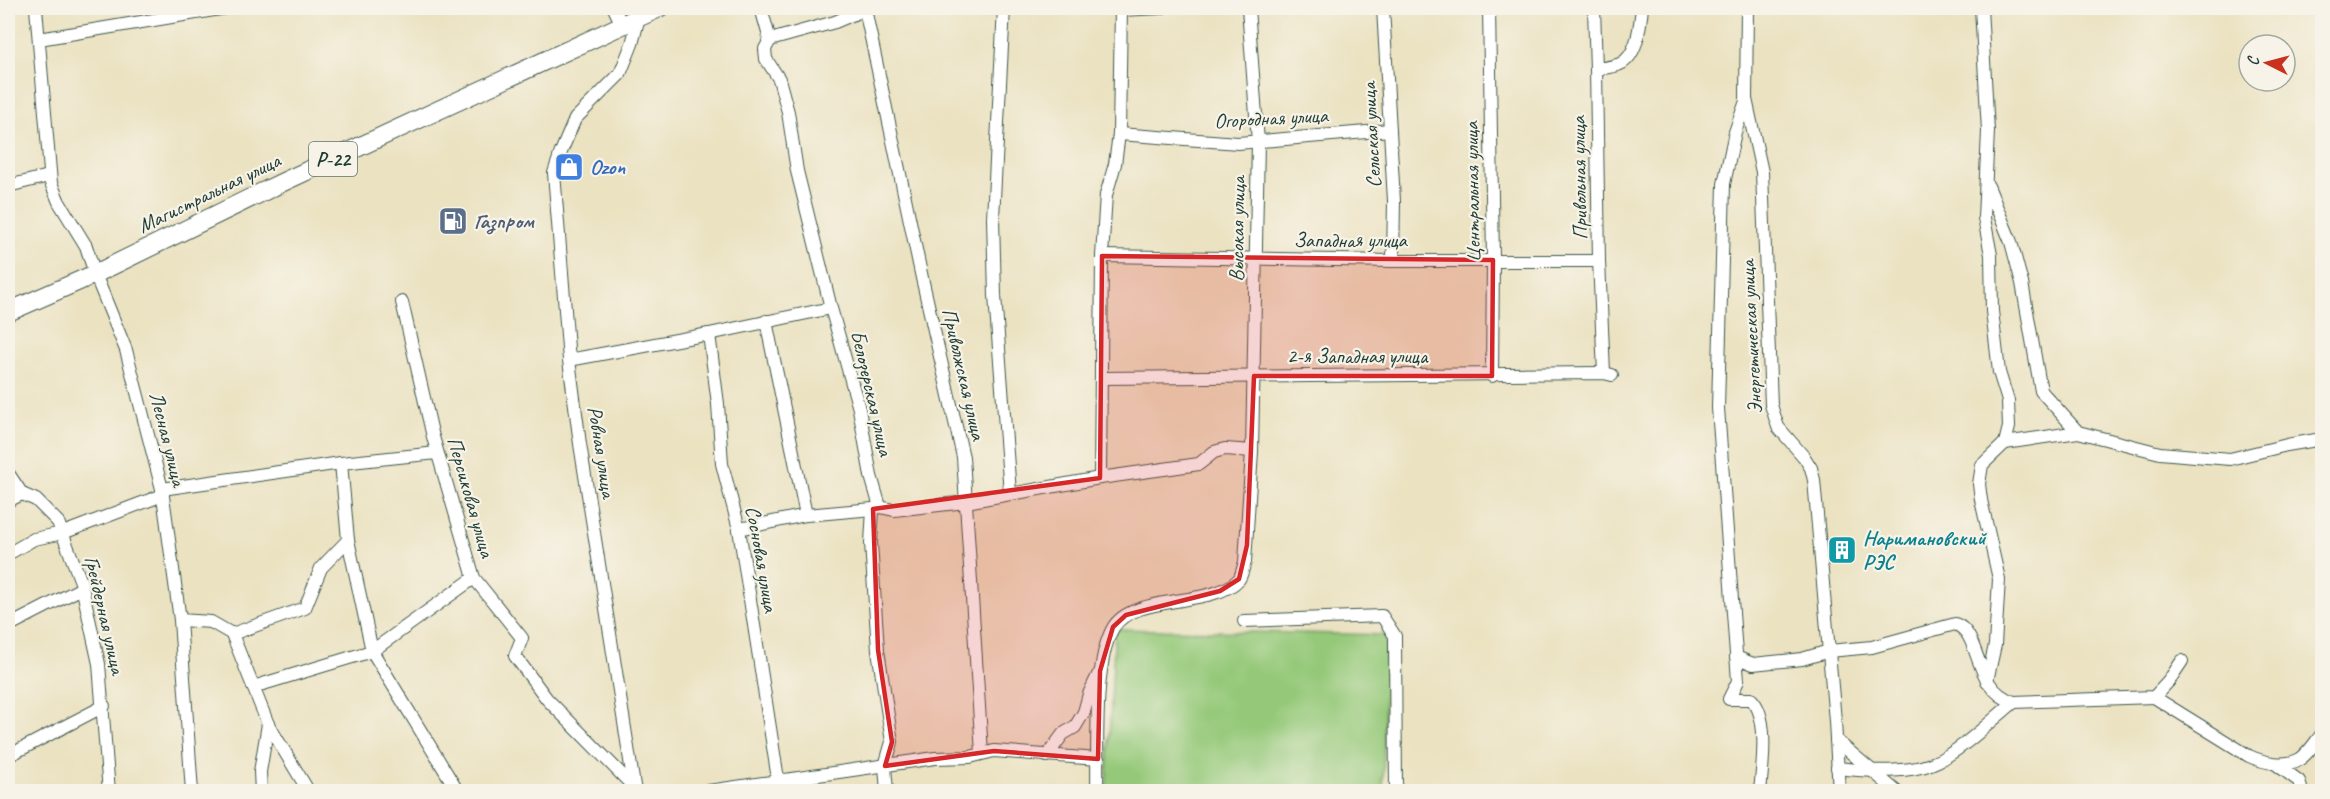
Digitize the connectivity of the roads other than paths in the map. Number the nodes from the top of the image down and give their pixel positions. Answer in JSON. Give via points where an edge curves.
{"nodes":[{"id":1,"x":36,"y":8,"type":"edge"},
{"id":2,"x":226,"y":8,"type":"edge"},
{"id":3,"x":614,"y":8,"type":"edge"},
{"id":4,"x":659,"y":8,"type":"edge"},
{"id":5,"x":761,"y":8,"type":"edge"},
{"id":6,"x":867,"y":8,"type":"edge"},
{"id":7,"x":1004,"y":8,"type":"edge"},
{"id":8,"x":1161,"y":8,"type":"edge"},
{"id":9,"x":1248,"y":8,"type":"edge"},
{"id":10,"x":1383,"y":8,"type":"edge"},
{"id":11,"x":1489,"y":8,"type":"edge"},
{"id":12,"x":1593,"y":8,"type":"edge"},
{"id":13,"x":1642,"y":8,"type":"edge"},
{"id":14,"x":1747,"y":8,"type":"edge"},
{"id":15,"x":1981,"y":8,"type":"edge"},
{"id":16,"x":1121,"y":9,"type":"edge"},
{"id":17,"x":639,"y":17,"type":"junction"},
{"id":18,"x":622,"y":25,"type":"junction"},
{"id":19,"x":39,"y":39,"type":"junction"},
{"id":20,"x":770,"y":40,"type":"junction"},
{"id":21,"x":1596,"y":69,"type":"junction"},
{"id":22,"x":1746,"y":99,"type":"junction"},
{"id":23,"x":1390,"y":130,"type":"junction"},
{"id":24,"x":1119,"y":134,"type":"junction"},
{"id":25,"x":1258,"y":142,"type":"junction"},
{"id":26,"x":50,"y":176,"type":"junction"},
{"id":27,"x":1987,"y":182,"type":"junction"},
{"id":28,"x":8,"y":186,"type":"edge"},
{"id":29,"x":1102,"y":256,"type":"junction"},
{"id":30,"x":1257,"y":259,"type":"junction"},
{"id":31,"x":1493,"y":260,"type":"junction"},
{"id":32,"x":1393,"y":261,"type":"junction"},
{"id":33,"x":1599,"y":261,"type":"junction"},
{"id":34,"x":95,"y":274,"type":"junction"},
{"id":35,"x":402,"y":302,"type":"dead end"},
{"id":36,"x":831,"y":308,"type":"junction"},
{"id":37,"x":8,"y":312,"type":"edge"},
{"id":38,"x":766,"y":321,"type":"junction"},
{"id":39,"x":709,"y":334,"type":"junction"},
{"id":40,"x":568,"y":360,"type":"junction"},
{"id":41,"x":1608,"y":374,"type":"joint"},
{"id":42,"x":1254,"y":376,"type":"junction"},
{"id":43,"x":1491,"y":376,"type":"junction"},
{"id":44,"x":1101,"y":378,"type":"junction"},
{"id":45,"x":2078,"y":432,"type":"junction"},
{"id":46,"x":2322,"y":439,"type":"edge"},
{"id":47,"x":2005,"y":443,"type":"junction"},
{"id":48,"x":1252,"y":451,"type":"junction"},
{"id":49,"x":437,"y":453,"type":"junction"},
{"id":50,"x":341,"y":463,"type":"junction"},
{"id":51,"x":8,"y":473,"type":"edge"},
{"id":52,"x":1100,"y":478,"type":"junction"},
{"id":53,"x":162,"y":492,"type":"junction"},
{"id":54,"x":22,"y":494,"type":"junction"},
{"id":55,"x":1010,"y":494,"type":"junction"},
{"id":56,"x":8,"y":501,"type":"edge"},
{"id":57,"x":966,"y":502,"type":"junction"},
{"id":58,"x":876,"y":508,"type":"junction"},
{"id":59,"x":806,"y":515,"type":"junction"},
{"id":60,"x":739,"y":529,"type":"junction"},
{"id":61,"x":63,"y":533,"type":"junction"},
{"id":62,"x":348,"y":540,"type":"junction"},
{"id":63,"x":8,"y":554,"type":"edge"},
{"id":64,"x":474,"y":578,"type":"junction"},
{"id":65,"x":82,"y":588,"type":"junction"},
{"id":66,"x":180,"y":620,"type":"junction"},
{"id":67,"x":1244,"y":621,"type":"dead end"},
{"id":68,"x":8,"y":626,"type":"edge"},
{"id":69,"x":232,"y":634,"type":"junction"},
{"id":70,"x":372,"y":651,"type":"junction"},
{"id":71,"x":1829,"y":651,"type":"junction"},
{"id":72,"x":1736,"y":657,"type":"junction"},
{"id":73,"x":2182,"y":661,"type":"dead end"},
{"id":74,"x":1753,"y":664,"type":"junction"},
{"id":75,"x":1100,"y":671,"type":"junction"},
{"id":76,"x":1738,"y":681,"type":"junction"},
{"id":77,"x":1987,"y":681,"type":"junction"},
{"id":78,"x":253,"y":687,"type":"junction"},
{"id":79,"x":2154,"y":697,"type":"junction"},
{"id":80,"x":2014,"y":702,"type":"junction"},
{"id":81,"x":104,"y":706,"type":"junction"},
{"id":82,"x":268,"y":724,"type":"junction"},
{"id":83,"x":2322,"y":734,"type":"edge"},
{"id":84,"x":1836,"y":740,"type":"junction"},
{"id":85,"x":982,"y":753,"type":"junction"},
{"id":86,"x":8,"y":756,"type":"edge"},
{"id":87,"x":1047,"y":756,"type":"junction"},
{"id":88,"x":1098,"y":759,"type":"junction"},
{"id":89,"x":2276,"y":764,"type":"junction"},
{"id":90,"x":885,"y":766,"type":"junction"},
{"id":91,"x":1837,"y":768,"type":"junction"},
{"id":92,"x":1874,"y":772,"type":"junction"},
{"id":93,"x":779,"y":786,"type":"edge"},
{"id":94,"x":632,"y":790,"type":"edge"},
{"id":95,"x":716,"y":790,"type":"edge"},
{"id":96,"x":109,"y":792,"type":"edge"},
{"id":97,"x":192,"y":792,"type":"edge"},
{"id":98,"x":261,"y":792,"type":"edge"},
{"id":99,"x":309,"y":792,"type":"edge"},
{"id":100,"x":458,"y":792,"type":"edge"},
{"id":101,"x":702,"y":792,"type":"edge"},
{"id":102,"x":887,"y":792,"type":"edge"},
{"id":103,"x":1097,"y":792,"type":"edge"},
{"id":104,"x":1396,"y":792,"type":"edge"},
{"id":105,"x":1760,"y":792,"type":"edge"},
{"id":106,"x":1839,"y":792,"type":"edge"},
{"id":107,"x":1897,"y":792,"type":"edge"},
{"id":108,"x":2302,"y":792,"type":"edge"}],
"edges":[{"from":1,"to":19,"type":"street","name":"Лесная улица"},
{"from":2,"to":19,"type":"street"},
{"from":3,"to":18,"type":"street"},
{"from":4,"to":17,"type":"highway","name":"Магистральная улица","number":"Р-22"},
{"from":5,"to":20,"type":"street","name":"Белозерская улица"},
{"from":6,"to":20,"type":"street"},
{"from":6,"to":57,"type":"street","name":"Приволжская улица","via":[[963,457]]},
{"from":7,"to":55,"type":"street","via":[[993,218]]},
{"from":8,"to":16,"type":"street"},
{"from":9,"to":25,"type":"street","name":"Высокая улица"},
{"from":10,"to":23,"type":"street","name":"Сельская улица"},
{"from":11,"to":31,"type":"street","name":"Центральная улица"},
{"from":12,"to":21,"type":"street","name":"Привольная улица"},
{"from":13,"to":21,"type":"street","via":[[1629,57],[1621,64]]},
{"from":14,"to":22,"type":"street","name":"Энергетическая улица"},
{"from":15,"to":27,"type":"street"},
{"from":16,"to":24,"type":"street"},
{"from":17,"to":18,"type":"highway","name":"Магистральная улица","number":"Р-22"},
{"from":17,"to":40,"type":"street","name":"Ровная улица","via":[[620,74],[575,119],[554,173]]},
{"from":18,"to":34,"type":"highway","name":"Магистральная улица","number":"Р-22"},
{"from":19,"to":26,"type":"street","name":"Лесная улица"},
{"from":20,"to":36,"type":"street","name":"Белозерская улица","via":[[765,59],[779,79],[789,112],[797,171]]},
{"from":21,"to":33,"type":"street","name":"Привольная улица"},
{"from":22,"to":71,"type":"street","name":"Энергетическая улица","via":[[1762,172],[1771,405],[1778,427],[1811,468]]},
{"from":22,"to":72,"type":"street","via":[[1724,184],[1718,408]]},
{"from":23,"to":25,"type":"street","name":"Огородная улица"},
{"from":23,"to":32,"type":"street","name":"Сельская улица"},
{"from":24,"to":25,"type":"street","name":"Огородная улица","via":[[1220,143]]},
{"from":24,"to":29,"type":"street","via":[[1106,195]]},
{"from":25,"to":30,"type":"street","name":"Высокая улица"},
{"from":26,"to":28,"type":"street"},
{"from":26,"to":34,"type":"street","name":"Лесная улица","via":[[59,202],[86,246]]},
{"from":27,"to":45,"type":"street","via":[[2011,242],[2022,283],[2041,391]]},
{"from":27,"to":47,"type":"street","via":[[1984,218],[1991,255],[1992,311],[1999,372],[2008,401]]},
{"from":29,"to":30,"type":"street","name":"Западная улица"},
{"from":29,"to":44,"type":"street"},
{"from":30,"to":32,"type":"street","name":"Западная улица"},
{"from":30,"to":42,"type":"street","name":"Высокая улица"},
{"from":31,"to":32,"type":"street","name":"Западная улица"},
{"from":31,"to":33,"type":"street","name":"Западная улица"},
{"from":31,"to":43,"type":"street","name":"Центральная улица"},
{"from":33,"to":41,"type":"street","name":"Привольная улица"},
{"from":34,"to":37,"type":"highway","name":"Магистральная улица","number":"Р-22"},
{"from":34,"to":53,"type":"street","name":"Лесная улица","via":[[126,350]]},
{"from":35,"to":49,"type":"street","name":"Персиковая улица"},
{"from":36,"to":38,"type":"street"},
{"from":36,"to":58,"type":"street","name":"Белозерская улица","via":[[859,409]]},
{"from":38,"to":39,"type":"street"},
{"from":38,"to":59,"type":"street"},
{"from":39,"to":40,"type":"street"},
{"from":39,"to":60,"type":"street","name":"Сосновая улица","via":[[722,464]]},
{"from":40,"to":94,"type":"street","name":"Ровная улица","via":[[619,680]]},
{"from":41,"to":43,"type":"street","name":"2-я Западная улица"},
{"from":42,"to":43,"type":"street","name":"2-я Западная улица"},
{"from":42,"to":44,"type":"street","name":"2-я Западная улица"},
{"from":42,"to":48,"type":"street","name":"Высокая улица"},
{"from":44,"to":52,"type":"street"},
{"from":45,"to":46,"type":"street","via":[[2160,453],[2230,459]]},
{"from":45,"to":47,"type":"street"},
{"from":47,"to":77,"type":"street","via":[[1982,465],[1979,484],[1999,579],[1995,645]]},
{"from":48,"to":52,"type":"street","via":[[1225,449],[1199,464]]},
{"from":48,"to":75,"type":"street","name":"Высокая улица","via":[[1247,545],[1239,579],[1220,591],[1149,606],[1126,615],[1113,627]]},
{"from":49,"to":50,"type":"street"},
{"from":49,"to":64,"type":"street","name":"Персиковая улица"},
{"from":50,"to":53,"type":"street"},
{"from":50,"to":62,"type":"street"},
{"from":51,"to":54,"type":"street","name":"Грейдерная улица"},
{"from":52,"to":55,"type":"street"},
{"from":53,"to":61,"type":"street"},
{"from":53,"to":66,"type":"street","name":"Лесная улица"},
{"from":54,"to":56,"type":"street"},
{"from":54,"to":61,"type":"street","name":"Грейдерная улица","via":[[36,500],[58,522]]},
{"from":55,"to":57,"type":"street"},
{"from":57,"to":58,"type":"street","via":[[894,510]]},
{"from":57,"to":85,"type":"street","name":"Приволжская улица"},
{"from":58,"to":59,"type":"street"},
{"from":58,"to":90,"type":"street","name":"Белозерская улица","via":[[871,543],[878,650],[892,742]]},
{"from":59,"to":60,"type":"street"},
{"from":60,"to":93,"type":"street","name":"Сосновая улица"},
{"from":61,"to":63,"type":"street","via":[[34,539]]},
{"from":61,"to":65,"type":"street","name":"Грейдерная улица"},
{"from":62,"to":69,"type":"street","via":[[321,568],[305,608]]},
{"from":62,"to":70,"type":"street"},
{"from":64,"to":70,"type":"street"},
{"from":64,"to":94,"type":"street","name":"Персиковая улица","via":[[522,638],[515,656],[547,699]]},
{"from":65,"to":68,"type":"street"},
{"from":65,"to":81,"type":"street","name":"Грейдерная улица"},
{"from":66,"to":69,"type":"street","via":[[210,622]]},
{"from":66,"to":97,"type":"street","name":"Лесная улица"},
{"from":67,"to":104,"type":"street","via":[[1382,616],[1395,636]]},
{"from":69,"to":78,"type":"street"},
{"from":70,"to":78,"type":"street"},
{"from":70,"to":100,"type":"street"},
{"from":71,"to":74,"type":"street","via":[[1802,659]]},
{"from":71,"to":77,"type":"street","via":[[1872,647],[1955,624],[1965,629]]},
{"from":71,"to":84,"type":"street","name":"Энергетическая улица"},
{"from":72,"to":74,"type":"street"},
{"from":72,"to":76,"type":"street"},
{"from":73,"to":79,"type":"street"},
{"from":74,"to":76,"type":"street"},
{"from":75,"to":87,"type":"street","via":[[1075,727],[1063,734]]},
{"from":75,"to":88,"type":"street"},
{"from":76,"to":105,"type":"street","via":[[1729,699],[1751,699],[1760,711]]},
{"from":77,"to":80,"type":"street","via":[[1996,693]]},
{"from":78,"to":82,"type":"street"},
{"from":79,"to":80,"type":"street"},
{"from":79,"to":89,"type":"street","via":[[2249,756]]},
{"from":80,"to":92,"type":"street","via":[[1934,763]]},
{"from":81,"to":86,"type":"street"},
{"from":81,"to":96,"type":"street","name":"Грейдерная улица"},
{"from":82,"to":98,"type":"street","via":[[260,772]]},
{"from":82,"to":99,"type":"street"},
{"from":83,"to":89,"type":"street","via":[[2300,759]]},
{"from":84,"to":91,"type":"street","name":"Энергетическая улица"},
{"from":84,"to":92,"type":"street"},
{"from":85,"to":87,"type":"street"},
{"from":85,"to":90,"type":"street"},
{"from":87,"to":88,"type":"street"},
{"from":88,"to":103,"type":"street"},
{"from":89,"to":108,"type":"street","via":[[2299,781]]},
{"from":90,"to":93,"type":"street"},
{"from":90,"to":102,"type":"street","name":"Белозерская улица"},
{"from":91,"to":92,"type":"street"},
{"from":91,"to":106,"type":"street","name":"Энергетическая улица"},
{"from":92,"to":107,"type":"street"},
{"from":93,"to":95,"type":"street"},
{"from":95,"to":101,"type":"street"}]}
